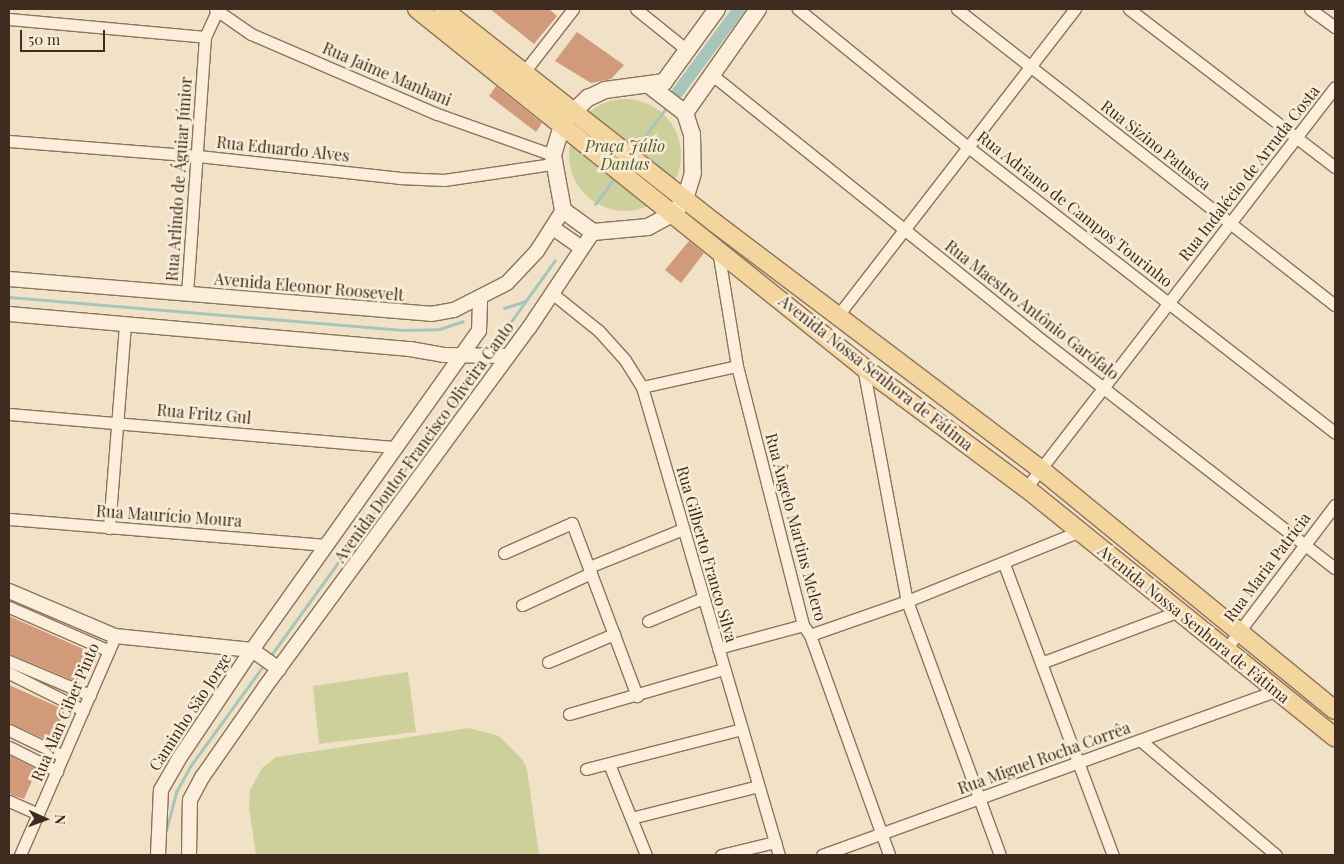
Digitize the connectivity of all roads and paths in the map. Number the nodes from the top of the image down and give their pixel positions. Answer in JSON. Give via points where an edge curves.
{"nodes":[{"id":1,"x":217,"y":9,"type":"edge"},
{"id":2,"x":417,"y":9,"type":"edge"},
{"id":3,"x":443,"y":9,"type":"edge"},
{"id":4,"x":573,"y":9,"type":"edge"},
{"id":5,"x":636,"y":9,"type":"edge"},
{"id":6,"x":717,"y":9,"type":"edge"},
{"id":7,"x":758,"y":9,"type":"edge"},
{"id":8,"x":798,"y":9,"type":"edge"},
{"id":9,"x":957,"y":9,"type":"edge"},
{"id":10,"x":1075,"y":9,"type":"edge"},
{"id":11,"x":1129,"y":9,"type":"edge"},
{"id":12,"x":1310,"y":9,"type":"edge"},
{"id":13,"x":9,"y":19,"type":"edge"},
{"id":14,"x":1335,"y":27,"type":"edge"},
{"id":15,"x":205,"y":37,"type":"junction"},
{"id":16,"x":687,"y":50,"type":"junction"},
{"id":17,"x":1030,"y":66,"type":"junction"},
{"id":18,"x":524,"y":72,"type":"junction"},
{"id":19,"x":711,"y":74,"type":"junction"},
{"id":20,"x":1335,"y":87,"type":"edge"},
{"id":21,"x":656,"y":90,"type":"junction"},
{"id":22,"x":573,"y":110,"type":"junction"},
{"id":23,"x":681,"y":110,"type":"junction"},
{"id":24,"x":562,"y":125,"type":"junction"},
{"id":25,"x":1298,"y":136,"type":"junction"},
{"id":26,"x":9,"y":141,"type":"edge"},
{"id":27,"x":968,"y":147,"type":"junction"},
{"id":28,"x":198,"y":156,"type":"junction"},
{"id":29,"x":553,"y":160,"type":"junction"},
{"id":30,"x":1335,"y":167,"type":"edge"},
{"id":31,"x":679,"y":206,"type":"junction"},
{"id":32,"x":562,"y":210,"type":"junction"},
{"id":33,"x":1231,"y":226,"type":"junction"},
{"id":34,"x":553,"y":228,"type":"junction"},
{"id":35,"x":905,"y":230,"type":"junction"},
{"id":36,"x":593,"y":232,"type":"junction"},
{"id":37,"x":582,"y":248,"type":"junction"},
{"id":38,"x":718,"y":248,"type":"junction"},
{"id":39,"x":9,"y":279,"type":"edge"},
{"id":40,"x":188,"y":294,"type":"junction"},
{"id":41,"x":553,"y":294,"type":"junction"},
{"id":42,"x":480,"y":298,"type":"junction"},
{"id":43,"x":1170,"y":302,"type":"junction"},
{"id":44,"x":1335,"y":305,"type":"edge"},
{"id":45,"x":9,"y":314,"type":"edge"},
{"id":46,"x":838,"y":314,"type":"junction"},
{"id":47,"x":125,"y":324,"type":"junction"},
{"id":48,"x":462,"y":356,"type":"junction"},
{"id":49,"x":505,"y":356,"type":"junction"},
{"id":50,"x":736,"y":366,"type":"junction"},
{"id":51,"x":863,"y":367,"type":"junction"},
{"id":52,"x":642,"y":387,"type":"junction"},
{"id":53,"x":1104,"y":388,"type":"junction"},
{"id":54,"x":9,"y":414,"type":"edge"},
{"id":55,"x":118,"y":423,"type":"junction"},
{"id":56,"x":1335,"y":433,"type":"edge"},
{"id":57,"x":397,"y":447,"type":"junction"},
{"id":58,"x":1040,"y":468,"type":"junction"},
{"id":59,"x":1026,"y":488,"type":"junction"},
{"id":60,"x":1335,"y":505,"type":"edge"},
{"id":61,"x":9,"y":519,"type":"edge"},
{"id":62,"x":109,"y":528,"type":"junction"},
{"id":63,"x":683,"y":529,"type":"junction"},
{"id":64,"x":1080,"y":531,"type":"junction"},
{"id":65,"x":1304,"y":544,"type":"junction"},
{"id":66,"x":327,"y":545,"type":"junction"},
{"id":67,"x":504,"y":553,"type":"dead end"},
{"id":68,"x":1004,"y":564,"type":"junction"},
{"id":69,"x":1335,"y":568,"type":"edge"},
{"id":70,"x":590,"y":570,"type":"junction"},
{"id":71,"x":9,"y":591,"type":"edge"},
{"id":72,"x":703,"y":598,"type":"junction"},
{"id":73,"x":907,"y":602,"type":"junction"},
{"id":74,"x":522,"y":604,"type":"dead end"},
{"id":75,"x":9,"y":608,"type":"edge"},
{"id":76,"x":1179,"y":611,"type":"junction"},
{"id":77,"x":648,"y":621,"type":"dead end"},
{"id":78,"x":803,"y":625,"type":"junction"},
{"id":79,"x":1241,"y":630,"type":"junction"},
{"id":80,"x":614,"y":634,"type":"junction"},
{"id":81,"x":810,"y":635,"type":"junction"},
{"id":82,"x":115,"y":636,"type":"junction"},
{"id":83,"x":718,"y":648,"type":"junction"},
{"id":84,"x":1226,"y":650,"type":"junction"},
{"id":85,"x":109,"y":651,"type":"junction"},
{"id":86,"x":257,"y":653,"type":"junction"},
{"id":87,"x":9,"y":661,"type":"edge"},
{"id":88,"x":548,"y":662,"type":"dead end"},
{"id":89,"x":1041,"y":663,"type":"junction"},
{"id":90,"x":277,"y":668,"type":"junction"},
{"id":91,"x":724,"y":669,"type":"junction"},
{"id":92,"x":9,"y":673,"type":"edge"},
{"id":93,"x":1276,"y":690,"type":"junction"},
{"id":94,"x":90,"y":695,"type":"junction"},
{"id":95,"x":637,"y":696,"type":"junction"},
{"id":96,"x":83,"y":710,"type":"junction"},
{"id":97,"x":1335,"y":710,"type":"edge"},
{"id":98,"x":569,"y":714,"type":"dead end"},
{"id":99,"x":9,"y":730,"type":"edge"},
{"id":100,"x":742,"y":730,"type":"junction"},
{"id":101,"x":1335,"y":737,"type":"edge"},
{"id":102,"x":1140,"y":740,"type":"junction"},
{"id":103,"x":9,"y":747,"type":"edge"},
{"id":104,"x":63,"y":756,"type":"junction"},
{"id":105,"x":1079,"y":763,"type":"junction"},
{"id":106,"x":609,"y":764,"type":"junction"},
{"id":107,"x":586,"y":769,"type":"dead end"},
{"id":108,"x":57,"y":771,"type":"junction"},
{"id":109,"x":758,"y":786,"type":"junction"},
{"id":110,"x":9,"y":801,"type":"edge"},
{"id":111,"x":978,"y":801,"type":"junction"},
{"id":112,"x":38,"y":814,"type":"junction"},
{"id":113,"x":631,"y":818,"type":"junction"},
{"id":114,"x":880,"y":835,"type":"junction"},
{"id":115,"x":775,"y":842,"type":"junction"},
{"id":116,"x":20,"y":855,"type":"edge"},
{"id":117,"x":158,"y":855,"type":"edge"},
{"id":118,"x":188,"y":855,"type":"edge"},
{"id":119,"x":646,"y":855,"type":"edge"},
{"id":120,"x":721,"y":855,"type":"edge"},
{"id":121,"x":779,"y":855,"type":"edge"},
{"id":122,"x":822,"y":855,"type":"edge"},
{"id":123,"x":889,"y":855,"type":"edge"},
{"id":124,"x":1000,"y":855,"type":"edge"},
{"id":125,"x":1113,"y":855,"type":"edge"},
{"id":126,"x":1276,"y":855,"type":"edge"}],
"edges":[{"from":1,"to":15,"type":"street","name":"Rua Arlíndo de Águiar Júnior"},
{"from":1,"to":29,"type":"street","name":"Rua Jaime Manhani","via":[[238,27],[260,38]]},
{"from":2,"to":24,"type":"main road","name":"Avenida Nossa Senhora de Fátima"},
{"from":3,"to":18,"type":"main road","name":"Avenida Nossa Senhora de Fátima"},
{"from":4,"to":18,"type":"street"},
{"from":5,"to":16,"type":"street"},
{"from":6,"to":16,"type":"main road"},
{"from":7,"to":19,"type":"main road"},
{"from":8,"to":27,"type":"street","name":"Rua Adriano de Campos Tourinho"},
{"from":9,"to":17,"type":"street","name":"Rua Sizino Patusca"},
{"from":10,"to":17,"type":"street"},
{"from":11,"to":25,"type":"street"},
{"from":12,"to":14,"type":"street"},
{"from":13,"to":15,"type":"street"},
{"from":15,"to":28,"type":"street","name":"Rua Arlíndo de Águiar Júnior"},
{"from":16,"to":21,"type":"main road"},
{"from":17,"to":27,"type":"street"},
{"from":17,"to":33,"type":"street","name":"Rua Sizino Patusca"},
{"from":18,"to":22,"type":"main road","name":"Avenida Nossa Senhora de Fátima"},
{"from":19,"to":23,"type":"main road"},
{"from":19,"to":35,"type":"street","name":"Rua Maestro Antônio Garófalo"},
{"from":20,"to":25,"type":"street","name":"Rua Indalécio de Arruda Costa"},
{"from":21,"to":22,"type":"main road","via":[[604,90]]},
{"from":21,"to":23,"type":"main road"},
{"from":22,"to":24,"type":"main road"},
{"from":22,"to":31,"type":"main road","name":"Avenida Nossa Senhora de Fátima"},
{"from":23,"to":31,"type":"main road","via":[[695,155],[693,173]]},
{"from":24,"to":29,"type":"main road"},
{"from":24,"to":31,"type":"main road","name":"Avenida Nossa Senhora de Fátima"},
{"from":25,"to":30,"type":"street"},
{"from":25,"to":33,"type":"street","name":"Rua Indalécio de Arruda Costa"},
{"from":26,"to":28,"type":"street","name":"Rua Eduardo Alves"},
{"from":27,"to":35,"type":"street"},
{"from":27,"to":43,"type":"street","name":"Rua Adriano de Campos Tourinho"},
{"from":28,"to":29,"type":"street","name":"Rua Eduardo Alves","via":[[444,180]]},
{"from":28,"to":40,"type":"street","name":"Rua Arlíndo de Águiar Júnior"},
{"from":29,"to":32,"type":"main road"},
{"from":31,"to":36,"type":"main road","via":[[648,227]]},
{"from":31,"to":38,"type":"main road","name":"Avenida Nossa Senhora de Fátima"},
{"from":31,"to":46,"type":"main road","name":"Avenida Nossa Senhora de Fátima"},
{"from":32,"to":34,"type":"street","name":"Avenida Eleonor Roosevelt"},
{"from":32,"to":36,"type":"main road"},
{"from":33,"to":43,"type":"street","name":"Rua Indalécio de Arruda Costa"},
{"from":33,"to":44,"type":"street","name":"Rua Sizino Patusca"},
{"from":34,"to":37,"type":"street"},
{"from":34,"to":42,"type":"street","name":"Avenida Eleonor Roosevelt","via":[[525,267],[507,283]]},
{"from":35,"to":46,"type":"street"},
{"from":35,"to":53,"type":"street","name":"Rua Maestro Antônio Garófalo"},
{"from":36,"to":37,"type":"street","name":"Avenida Doutor Francisco Oliveira Canto"},
{"from":37,"to":41,"type":"street","name":"Avenida Doutor Francisco Oliveira Canto"},
{"from":38,"to":50,"type":"street","name":"Rua Ângelo Martins Melero"},
{"from":38,"to":51,"type":"main road","name":"Avenida Nossa Senhora de Fátima"},
{"from":39,"to":40,"type":"street","name":"Avenida Eleonor Roosevelt"},
{"from":40,"to":42,"type":"street","name":"Avenida Eleonor Roosevelt","via":[[418,314],[454,310]]},
{"from":41,"to":49,"type":"street","name":"Avenida Doutor Francisco Oliveira Canto"},
{"from":41,"to":52,"type":"street","name":"Rua Gilberto Franco Silva","via":[[599,331],[625,360]]},
{"from":42,"to":48,"type":"street","name":"Avenida Doutor Francisco Oliveira Canto","via":[[480,331]]},
{"from":43,"to":53,"type":"street","name":"Rua Indalécio de Arruda Costa"},
{"from":43,"to":56,"type":"street","name":"Rua Adriano de Campos Tourinho"},
{"from":45,"to":47,"type":"street"},
{"from":46,"to":58,"type":"main road","name":"Avenida Nossa Senhora de Fátima"},
{"from":47,"to":48,"type":"street"},
{"from":47,"to":55,"type":"street"},
{"from":48,"to":49,"type":"street"},
{"from":48,"to":57,"type":"street","name":"Avenida Doutor Francisco Oliveira Canto"},
{"from":49,"to":90,"type":"street","name":"Avenida Doutor Francisco Oliveira Canto"},
{"from":50,"to":52,"type":"street"},
{"from":50,"to":78,"type":"street","name":"Rua Ângelo Martins Melero"},
{"from":51,"to":59,"type":"main road","name":"Avenida Nossa Senhora de Fátima"},
{"from":51,"to":73,"type":"street"},
{"from":52,"to":63,"type":"street","name":"Rua Gilberto Franco Silva"},
{"from":53,"to":58,"type":"street","name":"Rua Indalécio de Arruda Costa"},
{"from":53,"to":65,"type":"street","name":"Rua Maestro Antônio Garófalo"},
{"from":54,"to":55,"type":"street","name":"Rua Fritz Gul"},
{"from":55,"to":57,"type":"street","name":"Rua Fritz Gul"},
{"from":55,"to":62,"type":"street"},
{"from":57,"to":66,"type":"street","name":"Avenida Doutor Francisco Oliveira Canto"},
{"from":58,"to":59,"type":"street","name":"Rua Indalécio de Arruda Costa"},
{"from":58,"to":79,"type":"main road","name":"Avenida Nossa Senhora de Fátima"},
{"from":59,"to":64,"type":"main road","name":"Avenida Nossa Senhora de Fátima"},
{"from":60,"to":65,"type":"street","name":"Rua Maria Patrícia"},
{"from":61,"to":62,"type":"street","name":"Rua Maurício Moura"},
{"from":62,"to":66,"type":"street","name":"Rua Maurício Moura"},
{"from":63,"to":70,"type":"street"},
{"from":63,"to":72,"type":"street","name":"Rua Gilberto Franco Silva"},
{"from":64,"to":68,"type":"street"},
{"from":64,"to":76,"type":"main road","name":"Avenida Nossa Senhora de Fátima"},
{"from":65,"to":69,"type":"street","name":"Rua Maestro Antônio Garófalo"},
{"from":65,"to":79,"type":"street","name":"Rua Maria Patrícia"},
{"from":66,"to":86,"type":"street","name":"Avenida Doutor Francisco Oliveira Canto"},
{"from":67,"to":70,"type":"street","via":[[572,522]]},
{"from":68,"to":73,"type":"street"},
{"from":68,"to":89,"type":"street"},
{"from":70,"to":74,"type":"street"},
{"from":70,"to":80,"type":"street"},
{"from":71,"to":82,"type":"street"},
{"from":72,"to":77,"type":"street"},
{"from":72,"to":83,"type":"street","name":"Rua Gilberto Franco Silva"},
{"from":73,"to":81,"type":"street"},
{"from":73,"to":111,"type":"street"},
{"from":75,"to":85,"type":"street"},
{"from":76,"to":84,"type":"main road","name":"Avenida Nossa Senhora de Fátima"},
{"from":76,"to":89,"type":"street"},
{"from":78,"to":81,"type":"street","name":"Rua Ângelo Martins Melero"},
{"from":78,"to":83,"type":"street"},
{"from":79,"to":84,"type":"street","name":"Rua Maria Patrícia"},
{"from":79,"to":97,"type":"main road","name":"Avenida Nossa Senhora de Fátima"},
{"from":80,"to":88,"type":"street"},
{"from":80,"to":95,"type":"street"},
{"from":81,"to":114,"type":"street","name":"Rua Ângelo Martins Melero"},
{"from":82,"to":85,"type":"street","name":"Rua Alan Ciber Pinto"},
{"from":82,"to":86,"type":"street"},
{"from":83,"to":91,"type":"street","name":"Rua Gilberto Franco Silva"},
{"from":84,"to":93,"type":"main road","name":"Avenida Nossa Senhora de Fátima"},
{"from":85,"to":94,"type":"street","name":"Rua Alan Ciber Pinto"},
{"from":86,"to":90,"type":"street"},
{"from":86,"to":117,"type":"street","name":"Caminho São Jorge","via":[[161,790]]},
{"from":87,"to":94,"type":"street"},
{"from":89,"to":105,"type":"street"},
{"from":90,"to":118,"type":"street","via":[[190,800]]},
{"from":91,"to":95,"type":"street"},
{"from":91,"to":100,"type":"street","name":"Rua Gilberto Franco Silva"},
{"from":92,"to":96,"type":"street"},
{"from":93,"to":101,"type":"main road","name":"Avenida Nossa Senhora de Fátima"},
{"from":93,"to":102,"type":"street","name":"Rua Miguel Rocha Corrêa"},
{"from":94,"to":96,"type":"street","name":"Rua Alan Ciber Pinto"},
{"from":95,"to":98,"type":"street"},
{"from":96,"to":104,"type":"street","name":"Rua Alan Ciber Pinto"},
{"from":99,"to":104,"type":"street"},
{"from":100,"to":106,"type":"street"},
{"from":100,"to":109,"type":"street","name":"Rua Gilberto Franco Silva"},
{"from":102,"to":105,"type":"street","name":"Rua Miguel Rocha Corrêa"},
{"from":102,"to":126,"type":"street"},
{"from":103,"to":108,"type":"street"},
{"from":104,"to":108,"type":"street","name":"Rua Alan Ciber Pinto"},
{"from":105,"to":111,"type":"street","name":"Rua Miguel Rocha Corrêa"},
{"from":105,"to":125,"type":"street"},
{"from":106,"to":107,"type":"street"},
{"from":106,"to":113,"type":"street"},
{"from":108,"to":112,"type":"street","name":"Rua Alan Ciber Pinto"},
{"from":109,"to":113,"type":"street"},
{"from":109,"to":115,"type":"street","name":"Rua Gilberto Franco Silva"},
{"from":110,"to":112,"type":"street"},
{"from":111,"to":114,"type":"street","name":"Rua Miguel Rocha Corrêa"},
{"from":111,"to":124,"type":"street"},
{"from":112,"to":116,"type":"street","name":"Rua Alan Ciber Pinto"},
{"from":113,"to":119,"type":"street"},
{"from":114,"to":122,"type":"street","name":"Rua Miguel Rocha Corrêa"},
{"from":114,"to":123,"type":"street","name":"Rua Ângelo Martins Melero"},
{"from":115,"to":120,"type":"street"},
{"from":115,"to":121,"type":"street","name":"Rua Gilberto Franco Silva"}]}
